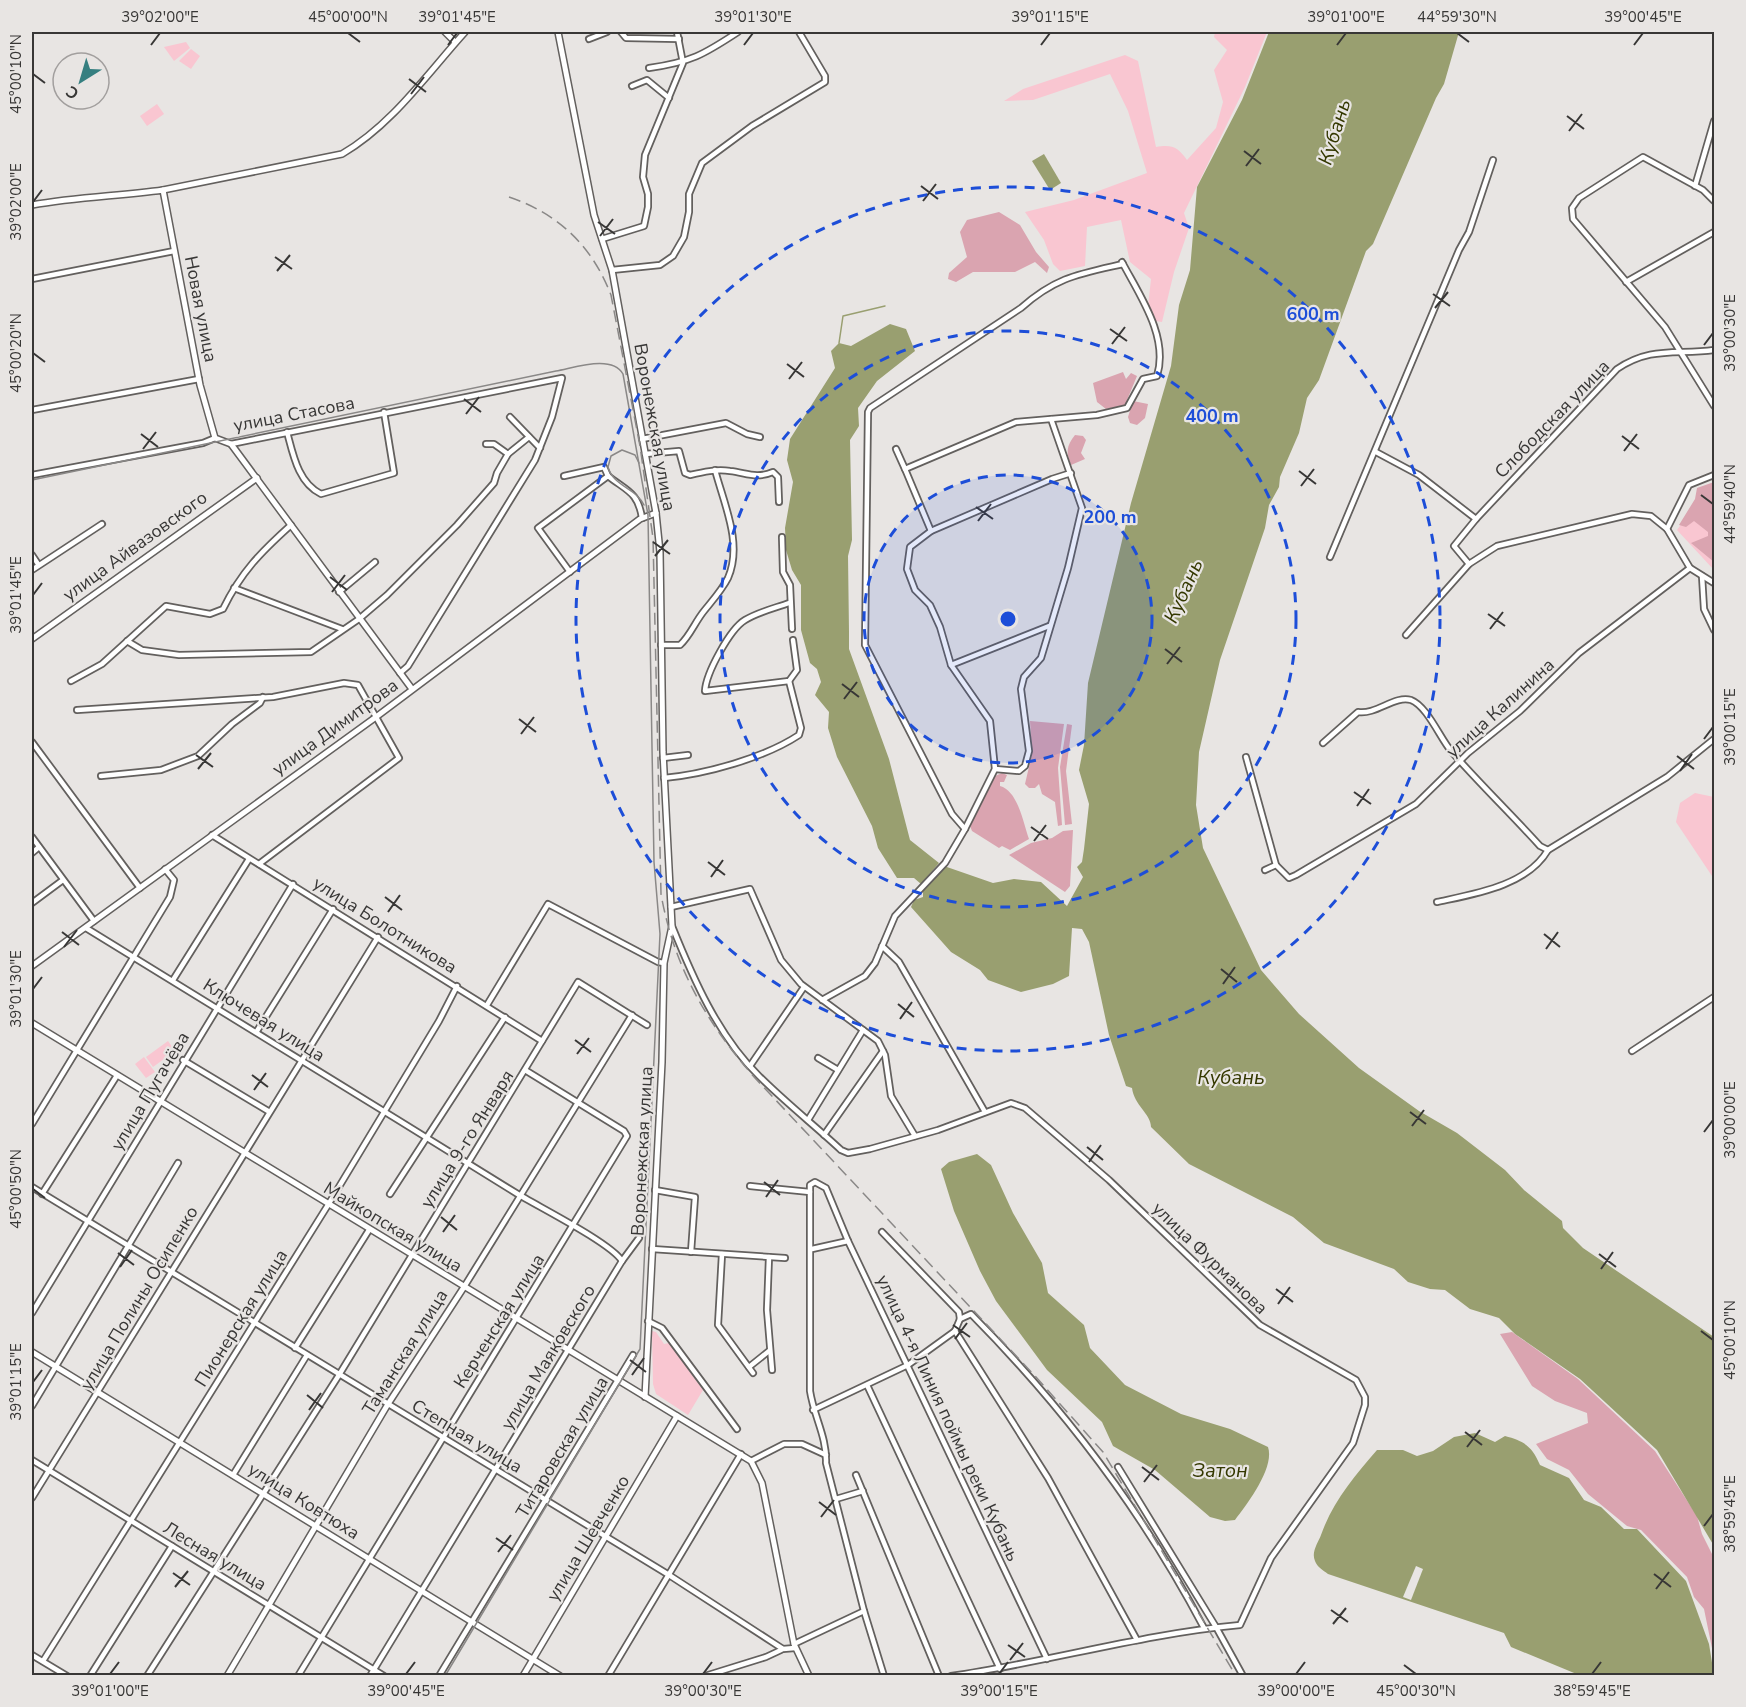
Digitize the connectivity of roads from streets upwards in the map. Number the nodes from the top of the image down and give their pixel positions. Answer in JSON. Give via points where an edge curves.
{"nodes":[{"id":1,"x":445,"y":32,"type":"edge"},
{"id":2,"x":465,"y":32,"type":"edge"},
{"id":3,"x":558,"y":32,"type":"edge"},
{"id":4,"x":607,"y":32,"type":"edge"},
{"id":5,"x":621,"y":32,"type":"edge"},
{"id":6,"x":677,"y":32,"type":"edge"},
{"id":7,"x":738,"y":32,"type":"edge"},
{"id":8,"x":799,"y":32,"type":"edge"},
{"id":9,"x":589,"y":39,"type":"dead end"},
{"id":10,"x":679,"y":39,"type":"junction"},
{"id":11,"x":455,"y":42,"type":"junction"},
{"id":12,"x":683,"y":63,"type":"junction"},
{"id":13,"x":649,"y":68,"type":"dead end"},
{"id":14,"x":632,"y":86,"type":"dead end"},
{"id":15,"x":669,"y":98,"type":"junction"},
{"id":16,"x":1714,"y":121,"type":"edge"},
{"id":17,"x":1493,"y":160,"type":"dead end"},
{"id":18,"x":1695,"y":186,"type":"junction"},
{"id":19,"x":160,"y":191,"type":"junction"},
{"id":20,"x":1714,"y":201,"type":"edge"},
{"id":21,"x":32,"y":205,"type":"edge"},
{"id":22,"x":1714,"y":232,"type":"edge"},
{"id":23,"x":602,"y":239,"type":"junction"},
{"id":24,"x":174,"y":251,"type":"junction"},
{"id":25,"x":612,"y":270,"type":"junction"},
{"id":26,"x":32,"y":279,"type":"edge"},
{"id":27,"x":1626,"y":282,"type":"junction"},
{"id":28,"x":1714,"y":350,"type":"edge"},
{"id":29,"x":1684,"y":354,"type":"junction"},
{"id":30,"x":199,"y":379,"type":"junction"},
{"id":31,"x":1714,"y":406,"type":"edge"},
{"id":32,"x":32,"y":410,"type":"edge"},
{"id":33,"x":384,"y":412,"type":"junction"},
{"id":34,"x":510,"y":417,"type":"dead end"},
{"id":35,"x":1051,"y":419,"type":"junction"},
{"id":36,"x":287,"y":432,"type":"junction"},
{"id":37,"x":530,"y":437,"type":"junction"},
{"id":38,"x":760,"y":437,"type":"dead end"},
{"id":39,"x":215,"y":438,"type":"junction"},
{"id":40,"x":642,"y":439,"type":"junction"},
{"id":41,"x":231,"y":444,"type":"junction"},
{"id":42,"x":486,"y":444,"type":"dead end"},
{"id":43,"x":540,"y":448,"type":"junction"},
{"id":44,"x":896,"y":449,"type":"dead end"},
{"id":45,"x":1376,"y":452,"type":"junction"},
{"id":46,"x":508,"y":454,"type":"junction"},
{"id":47,"x":645,"y":454,"type":"junction"},
{"id":48,"x":905,"y":469,"type":"junction"},
{"id":49,"x":715,"y":471,"type":"junction"},
{"id":50,"x":1071,"y":473,"type":"junction"},
{"id":51,"x":32,"y":475,"type":"edge"},
{"id":52,"x":1714,"y":475,"type":"edge"},
{"id":53,"x":564,"y":476,"type":"dead end"},
{"id":54,"x":608,"y":476,"type":"junction"},
{"id":55,"x":257,"y":478,"type":"junction"},
{"id":56,"x":779,"y":502,"type":"dead end"},
{"id":57,"x":656,"y":513,"type":"junction"},
{"id":58,"x":642,"y":518,"type":"junction"},
{"id":59,"x":1476,"y":519,"type":"junction"},
{"id":60,"x":102,"y":524,"type":"dead end"},
{"id":61,"x":291,"y":525,"type":"junction"},
{"id":62,"x":1667,"y":529,"type":"junction"},
{"id":63,"x":931,"y":531,"type":"junction"},
{"id":64,"x":782,"y":537,"type":"dead end"},
{"id":65,"x":32,"y":555,"type":"edge"},
{"id":66,"x":1330,"y":557,"type":"dead end"},
{"id":67,"x":375,"y":562,"type":"dead end"},
{"id":68,"x":39,"y":564,"type":"junction"},
{"id":69,"x":1469,"y":564,"type":"junction"},
{"id":70,"x":1690,"y":568,"type":"junction"},
{"id":71,"x":32,"y":570,"type":"edge"},
{"id":72,"x":570,"y":572,"type":"junction"},
{"id":73,"x":1702,"y":576,"type":"junction"},
{"id":74,"x":1714,"y":584,"type":"edge"},
{"id":75,"x":234,"y":588,"type":"junction"},
{"id":76,"x":339,"y":592,"type":"junction"},
{"id":77,"x":789,"y":603,"type":"junction"},
{"id":78,"x":359,"y":619,"type":"junction"},
{"id":79,"x":1049,"y":626,"type":"junction"},
{"id":80,"x":342,"y":629,"type":"junction"},
{"id":81,"x":792,"y":629,"type":"dead end"},
{"id":82,"x":1714,"y":630,"type":"edge"},
{"id":83,"x":1406,"y":635,"type":"dead end"},
{"id":84,"x":32,"y":639,"type":"edge"},
{"id":85,"x":794,"y":640,"type":"dead end"},
{"id":86,"x":127,"y":641,"type":"junction"},
{"id":87,"x":661,"y":645,"type":"junction"},
{"id":88,"x":951,"y":665,"type":"junction"},
{"id":89,"x":400,"y":673,"type":"junction"},
{"id":90,"x":72,"y":681,"type":"dead end"},
{"id":91,"x":789,"y":681,"type":"junction"},
{"id":92,"x":412,"y":689,"type":"junction"},
{"id":93,"x":263,"y":697,"type":"junction"},
{"id":94,"x":77,"y":710,"type":"dead end"},
{"id":95,"x":376,"y":717,"type":"junction"},
{"id":96,"x":1714,"y":739,"type":"edge"},
{"id":97,"x":32,"y":742,"type":"edge"},
{"id":98,"x":1323,"y":743,"type":"dead end"},
{"id":99,"x":688,"y":755,"type":"dead end"},
{"id":100,"x":1246,"y":757,"type":"dead end"},
{"id":101,"x":663,"y":758,"type":"junction"},
{"id":102,"x":1461,"y":760,"type":"junction"},
{"id":103,"x":995,"y":769,"type":"junction"},
{"id":104,"x":101,"y":776,"type":"dead end"},
{"id":105,"x":664,"y":778,"type":"junction"},
{"id":106,"x":966,"y":829,"type":"junction"},
{"id":107,"x":212,"y":835,"type":"junction"},
{"id":108,"x":32,"y":837,"type":"edge"},
{"id":109,"x":39,"y":848,"type":"junction"},
{"id":110,"x":1548,"y":850,"type":"junction"},
{"id":111,"x":32,"y":853,"type":"edge"},
{"id":112,"x":249,"y":859,"type":"junction"},
{"id":113,"x":259,"y":864,"type":"junction"},
{"id":114,"x":1276,"y":864,"type":"junction"},
{"id":115,"x":165,"y":869,"type":"junction"},
{"id":116,"x":1265,"y":870,"type":"dead end"},
{"id":117,"x":63,"y":880,"type":"junction"},
{"id":118,"x":293,"y":884,"type":"junction"},
{"id":119,"x":140,"y":888,"type":"junction"},
{"id":120,"x":1437,"y":902,"type":"dead end"},
{"id":121,"x":32,"y":903,"type":"edge"},
{"id":122,"x":671,"y":907,"type":"junction"},
{"id":123,"x":333,"y":909,"type":"junction"},
{"id":124,"x":94,"y":921,"type":"junction"},
{"id":125,"x":672,"y":926,"type":"junction"},
{"id":126,"x":86,"y":928,"type":"junction"},
{"id":127,"x":378,"y":937,"type":"junction"},
{"id":128,"x":882,"y":946,"type":"junction"},
{"id":129,"x":133,"y":957,"type":"junction"},
{"id":130,"x":664,"y":963,"type":"junction"},
{"id":131,"x":32,"y":966,"type":"edge"},
{"id":132,"x":173,"y":980,"type":"junction"},
{"id":133,"x":457,"y":986,"type":"junction"},
{"id":134,"x":804,"y":987,"type":"junction"},
{"id":135,"x":1714,"y":997,"type":"edge"},
{"id":136,"x":822,"y":1000,"type":"junction"},
{"id":137,"x":487,"y":1005,"type":"junction"},
{"id":138,"x":216,"y":1006,"type":"junction"},
{"id":139,"x":632,"y":1016,"type":"junction"},
{"id":140,"x":505,"y":1017,"type":"junction"},
{"id":141,"x":32,"y":1023,"type":"edge"},
{"id":142,"x":647,"y":1025,"type":"dead end"},
{"id":143,"x":863,"y":1030,"type":"junction"},
{"id":144,"x":257,"y":1031,"type":"junction"},
{"id":145,"x":542,"y":1041,"type":"junction"},
{"id":146,"x":75,"y":1051,"type":"junction"},
{"id":147,"x":884,"y":1051,"type":"junction"},
{"id":148,"x":1632,"y":1051,"type":"dead end"},
{"id":149,"x":301,"y":1058,"type":"junction"},
{"id":150,"x":818,"y":1058,"type":"dead end"},
{"id":151,"x":183,"y":1060,"type":"junction"},
{"id":152,"x":750,"y":1066,"type":"junction"},
{"id":153,"x":525,"y":1070,"type":"junction"},
{"id":154,"x":838,"y":1070,"type":"junction"},
{"id":155,"x":116,"y":1077,"type":"junction"},
{"id":156,"x":159,"y":1103,"type":"junction"},
{"id":157,"x":577,"y":1103,"type":"junction"},
{"id":158,"x":385,"y":1110,"type":"junction"},
{"id":159,"x":268,"y":1112,"type":"junction"},
{"id":160,"x":986,"y":1112,"type":"junction"},
{"id":161,"x":808,"y":1120,"type":"junction"},
{"id":162,"x":32,"y":1124,"type":"edge"},
{"id":163,"x":824,"y":1135,"type":"junction"},
{"id":164,"x":915,"y":1136,"type":"junction"},
{"id":165,"x":426,"y":1137,"type":"junction"},
{"id":166,"x":243,"y":1152,"type":"junction"},
{"id":167,"x":178,"y":1163,"type":"dead end"},
{"id":168,"x":468,"y":1163,"type":"junction"},
{"id":169,"x":750,"y":1186,"type":"dead end"},
{"id":170,"x":32,"y":1187,"type":"edge"},
{"id":171,"x":655,"y":1190,"type":"junction"},
{"id":172,"x":810,"y":1192,"type":"junction"},
{"id":173,"x":42,"y":1194,"type":"junction"},
{"id":174,"x":390,"y":1194,"type":"dead end"},
{"id":175,"x":519,"y":1195,"type":"junction"},
{"id":176,"x":328,"y":1204,"type":"junction"},
{"id":177,"x":87,"y":1222,"type":"junction"},
{"id":178,"x":573,"y":1227,"type":"junction"},
{"id":179,"x":369,"y":1230,"type":"junction"},
{"id":180,"x":882,"y":1232,"type":"dead end"},
{"id":181,"x":639,"y":1239,"type":"dead end"},
{"id":182,"x":848,"y":1241,"type":"junction"},
{"id":183,"x":127,"y":1245,"type":"junction"},
{"id":184,"x":652,"y":1249,"type":"junction"},
{"id":185,"x":812,"y":1249,"type":"junction"},
{"id":186,"x":691,"y":1252,"type":"junction"},
{"id":187,"x":722,"y":1254,"type":"junction"},
{"id":188,"x":410,"y":1255,"type":"junction"},
{"id":189,"x":769,"y":1257,"type":"junction"},
{"id":190,"x":785,"y":1258,"type":"dead end"},
{"id":191,"x":622,"y":1261,"type":"junction"},
{"id":192,"x":171,"y":1272,"type":"junction"},
{"id":193,"x":464,"y":1287,"type":"junction"},
{"id":194,"x":32,"y":1313,"type":"edge"},
{"id":195,"x":517,"y":1319,"type":"junction"},
{"id":196,"x":960,"y":1319,"type":"junction"},
{"id":197,"x":648,"y":1321,"type":"junction"},
{"id":198,"x":253,"y":1322,"type":"junction"},
{"id":199,"x":955,"y":1330,"type":"junction"},
{"id":200,"x":295,"y":1348,"type":"junction"},
{"id":201,"x":569,"y":1351,"type":"junction"},
{"id":202,"x":769,"y":1351,"type":"junction"},
{"id":203,"x":32,"y":1352,"type":"edge"},
{"id":204,"x":307,"y":1355,"type":"junction"},
{"id":205,"x":633,"y":1355,"type":"dead end"},
{"id":206,"x":908,"y":1365,"type":"junction"},
{"id":207,"x":54,"y":1366,"type":"junction"},
{"id":208,"x":749,"y":1367,"type":"junction"},
{"id":209,"x":772,"y":1370,"type":"dead end"},
{"id":210,"x":753,"y":1372,"type":"dead end"},
{"id":211,"x":339,"y":1375,"type":"junction"},
{"id":212,"x":618,"y":1382,"type":"junction"},
{"id":213,"x":867,"y":1385,"type":"junction"},
{"id":214,"x":97,"y":1392,"type":"junction"},
{"id":215,"x":645,"y":1397,"type":"junction"},
{"id":216,"x":388,"y":1404,"type":"junction"},
{"id":217,"x":32,"y":1406,"type":"edge"},
{"id":218,"x":813,"y":1410,"type":"junction"},
{"id":219,"x":677,"y":1416,"type":"junction"},
{"id":220,"x":737,"y":1429,"type":"dead end"},
{"id":221,"x":443,"y":1437,"type":"junction"},
{"id":222,"x":180,"y":1442,"type":"junction"},
{"id":223,"x":741,"y":1453,"type":"junction"},
{"id":224,"x":826,"y":1455,"type":"junction"},
{"id":225,"x":32,"y":1460,"type":"edge"},
{"id":226,"x":751,"y":1461,"type":"junction"},
{"id":227,"x":1118,"y":1467,"type":"dead end"},
{"id":228,"x":49,"y":1470,"type":"junction"},
{"id":229,"x":496,"y":1470,"type":"junction"},
{"id":230,"x":856,"y":1474,"type":"dead end"},
{"id":231,"x":233,"y":1475,"type":"junction"},
{"id":232,"x":863,"y":1491,"type":"junction"},
{"id":233,"x":263,"y":1495,"type":"junction"},
{"id":234,"x":32,"y":1497,"type":"edge"},
{"id":235,"x":836,"y":1499,"type":"junction"},
{"id":236,"x":545,"y":1500,"type":"junction"},
{"id":237,"x":132,"y":1521,"type":"junction"},
{"id":238,"x":317,"y":1527,"type":"junction"},
{"id":239,"x":606,"y":1537,"type":"junction"},
{"id":240,"x":172,"y":1546,"type":"junction"},
{"id":241,"x":368,"y":1558,"type":"junction"},
{"id":242,"x":213,"y":1571,"type":"junction"},
{"id":243,"x":669,"y":1575,"type":"junction"},
{"id":244,"x":422,"y":1590,"type":"junction"},
{"id":245,"x":269,"y":1605,"type":"junction"},
{"id":246,"x":864,"y":1611,"type":"junction"},
{"id":247,"x":472,"y":1621,"type":"junction"},
{"id":248,"x":1216,"y":1627,"type":"junction"},
{"id":249,"x":1204,"y":1628,"type":"junction"},
{"id":250,"x":321,"y":1637,"type":"junction"},
{"id":251,"x":1137,"y":1640,"type":"junction"},
{"id":252,"x":795,"y":1646,"type":"junction"},
{"id":253,"x":781,"y":1650,"type":"dead end"},
{"id":254,"x":32,"y":1654,"type":"edge"},
{"id":255,"x":534,"y":1658,"type":"junction"},
{"id":256,"x":1047,"y":1659,"type":"junction"},
{"id":257,"x":43,"y":1661,"type":"junction"},
{"id":258,"x":374,"y":1669,"type":"junction"},
{"id":259,"x":1000,"y":1669,"type":"junction"},
{"id":260,"x":68,"y":1676,"type":"edge"},
{"id":261,"x":90,"y":1676,"type":"edge"},
{"id":262,"x":147,"y":1676,"type":"edge"},
{"id":263,"x":227,"y":1676,"type":"edge"},
{"id":264,"x":298,"y":1676,"type":"edge"},
{"id":265,"x":370,"y":1676,"type":"edge"},
{"id":266,"x":384,"y":1676,"type":"edge"},
{"id":267,"x":439,"y":1676,"type":"edge"},
{"id":268,"x":523,"y":1676,"type":"edge"},
{"id":269,"x":560,"y":1676,"type":"edge"},
{"id":270,"x":608,"y":1676,"type":"edge"},
{"id":271,"x":705,"y":1676,"type":"edge"},
{"id":272,"x":809,"y":1676,"type":"edge"},
{"id":273,"x":884,"y":1676,"type":"edge"},
{"id":274,"x":939,"y":1676,"type":"edge"},
{"id":275,"x":951,"y":1676,"type":"edge"},
{"id":276,"x":1243,"y":1676,"type":"edge"}],
"edges":[{"from":1,"to":11,"type":"street"},
{"from":2,"to":11,"type":"street"},
{"from":3,"to":23,"type":"street","name":"Воронежская улица"},
{"from":4,"to":9,"type":"street"},
{"from":5,"to":10,"type":"street","via":[[626,38]]},
{"from":6,"to":10,"type":"street"},
{"from":7,"to":12,"type":"street"},
{"from":8,"to":25,"type":"street","via":[[825,82],[752,126],[702,163],[689,194],[684,237],[673,256],[660,265]]},
{"from":10,"to":12,"type":"street"},
{"from":11,"to":19,"type":"street","via":[[382,125],[342,154]]},
{"from":12,"to":13,"type":"street"},
{"from":12,"to":15,"type":"street"},
{"from":14,"to":15,"type":"street","via":[[647,80]]},
{"from":15,"to":23,"type":"street","via":[[645,155],[643,177],[648,207],[644,226]]},
{"from":16,"to":18,"type":"street"},
{"from":17,"to":45,"type":"street","via":[[1469,232]]},
{"from":18,"to":20,"type":"street"},
{"from":18,"to":27,"type":"street","via":[[1643,157],[1575,204],[1573,219]]},
{"from":19,"to":21,"type":"street","via":[[99,199],[75,197]]},
{"from":19,"to":24,"type":"street","name":"Новая улица"},
{"from":22,"to":27,"type":"street"},
{"from":23,"to":25,"type":"street","name":"Воронежская улица"},
{"from":24,"to":26,"type":"street"},
{"from":24,"to":30,"type":"street","name":"Новая улица"},
{"from":25,"to":40,"type":"street","name":"Воронежская улица"},
{"from":27,"to":29,"type":"street"},
{"from":28,"to":29,"type":"street","name":"Слободская улица"},
{"from":29,"to":31,"type":"street"},
{"from":29,"to":59,"type":"street","name":"Слободская улица","via":[[1647,354],[1617,369]]},
{"from":30,"to":32,"type":"street"},
{"from":30,"to":39,"type":"street","name":"Новая улица"},
{"from":33,"to":36,"type":"street","name":"улица Стасова"},
{"from":33,"to":36,"type":"street","via":[[394,473],[321,494],[298,470]]},
{"from":33,"to":43,"type":"street","name":"улица Стасова","via":[[562,378]]},
{"from":34,"to":37,"type":"street"},
{"from":35,"to":48,"type":"street","via":[[1016,422]]},
{"from":35,"to":50,"type":"street"},
{"from":35,"to":106,"type":"street","via":[[1127,408],[1143,379],[1157,376],[1157,331],[1123,263],[1054,283],[868,412],[865,645],[952,814]]},
{"from":36,"to":41,"type":"street","name":"улица Стасова"},
{"from":37,"to":43,"type":"street"},
{"from":37,"to":46,"type":"street"},
{"from":38,"to":40,"type":"street","via":[[726,423]]},
{"from":39,"to":41,"type":"street","name":"улица Стасова"},
{"from":39,"to":51,"type":"street","name":"улица Стасова"},
{"from":40,"to":47,"type":"street","name":"Воронежская улица"},
{"from":41,"to":55,"type":"street"},
{"from":42,"to":46,"type":"street","via":[[494,444]]},
{"from":43,"to":89,"type":"street","via":[[454,594]]},
{"from":44,"to":48,"type":"street"},
{"from":45,"to":59,"type":"street","via":[[1419,475]]},
{"from":45,"to":66,"type":"street"},
{"from":46,"to":78,"type":"street","via":[[494,483],[457,525]]},
{"from":47,"to":49,"type":"street","via":[[676,450],[685,473]]},
{"from":47,"to":57,"type":"street","name":"Воронежская улица"},
{"from":48,"to":63,"type":"street"},
{"from":49,"to":56,"type":"street","via":[[756,477],[773,472],[778,477]]},
{"from":49,"to":87,"type":"street","via":[[735,557],[723,586],[687,639],[680,645]]},
{"from":50,"to":63,"type":"street"},
{"from":50,"to":79,"type":"street","via":[[1082,508]]},
{"from":52,"to":62,"type":"street","via":[[1689,485]]},
{"from":53,"to":54,"type":"street","via":[[604,467]]},
{"from":54,"to":58,"type":"street","via":[[634,494],[640,502]]},
{"from":54,"to":72,"type":"street","via":[[538,528]]},
{"from":55,"to":61,"type":"street"},
{"from":55,"to":84,"type":"street","name":"улица Айвазовского"},
{"from":57,"to":58,"type":"street","name":"улица Димитрова"},
{"from":57,"to":87,"type":"street","name":"Воронежская улица"},
{"from":58,"to":72,"type":"street","name":"улица Димитрова"},
{"from":59,"to":69,"type":"street","name":"Слободская улица","via":[[1454,546]]},
{"from":60,"to":68,"type":"street"},
{"from":61,"to":75,"type":"street","via":[[256,556]]},
{"from":61,"to":76,"type":"street"},
{"from":62,"to":69,"type":"street","via":[[1651,516],[1632,514],[1497,546]]},
{"from":62,"to":70,"type":"street"},
{"from":63,"to":88,"type":"street","via":[[910,547],[907,568],[915,590],[930,605],[940,627]]},
{"from":64,"to":77,"type":"street"},
{"from":65,"to":68,"type":"street"},
{"from":67,"to":76,"type":"street"},
{"from":68,"to":71,"type":"street"},
{"from":69,"to":83,"type":"street"},
{"from":70,"to":73,"type":"street"},
{"from":70,"to":102,"type":"street","name":"улица Калинина","via":[[1579,653],[1520,711]]},
{"from":72,"to":92,"type":"street","name":"улица Димитрова"},
{"from":73,"to":74,"type":"street"},
{"from":73,"to":82,"type":"street","via":[[1704,609]]},
{"from":75,"to":80,"type":"street"},
{"from":75,"to":86,"type":"street","via":[[223,609],[210,614],[166,606]]},
{"from":76,"to":78,"type":"street"},
{"from":77,"to":81,"type":"street"},
{"from":77,"to":91,"type":"street","via":[[740,623],[717,658],[705,682],[705,692]]},
{"from":78,"to":80,"type":"street"},
{"from":78,"to":89,"type":"street"},
{"from":79,"to":88,"type":"street"},
{"from":79,"to":103,"type":"street","via":[[1041,658],[1024,677],[1021,689],[1029,751],[1025,766],[1016,771]]},
{"from":80,"to":86,"type":"street","via":[[311,652],[290,654],[179,654],[142,650]]},
{"from":85,"to":91,"type":"street","via":[[797,670]]},
{"from":86,"to":90,"type":"street","via":[[102,664]]},
{"from":87,"to":101,"type":"street","name":"Воронежская улица"},
{"from":88,"to":103,"type":"street","via":[[990,721]]},
{"from":89,"to":92,"type":"street"},
{"from":91,"to":105,"type":"street","via":[[801,728],[799,735],[765,753]]},
{"from":92,"to":95,"type":"street","name":"улица Димитрова"},
{"from":93,"to":94,"type":"street"},
{"from":93,"to":95,"type":"street","via":[[353,682]]},
{"from":93,"to":104,"type":"street","via":[[198,756],[161,770]]},
{"from":95,"to":107,"type":"street","name":"улица Димитрова"},
{"from":95,"to":113,"type":"street","via":[[399,758]]},
{"from":96,"to":110,"type":"street","via":[[1667,777]]},
{"from":97,"to":119,"type":"street"},
{"from":98,"to":102,"type":"street","via":[[1358,712],[1366,713],[1405,699],[1421,707]]},
{"from":99,"to":101,"type":"street"},
{"from":100,"to":114,"type":"street"},
{"from":101,"to":105,"type":"street","name":"Воронежская улица"},
{"from":102,"to":110,"type":"street"},
{"from":102,"to":114,"type":"street","name":"улица Калинина","via":[[1416,804],[1322,859],[1288,878]]},
{"from":103,"to":106,"type":"street"},
{"from":105,"to":122,"type":"street","name":"Воронежская улица"},
{"from":106,"to":128,"type":"street","via":[[945,863],[895,916]]},
{"from":107,"to":112,"type":"street","name":"улица Болотникова"},
{"from":107,"to":115,"type":"street","name":"улица Димитрова"},
{"from":108,"to":109,"type":"street"},
{"from":109,"to":111,"type":"street"},
{"from":109,"to":117,"type":"street"},
{"from":110,"to":120,"type":"street","via":[[1534,868],[1512,881]]},
{"from":112,"to":113,"type":"street","name":"улица Болотникова"},
{"from":112,"to":132,"type":"street"},
{"from":113,"to":118,"type":"street","name":"улица Болотникова"},
{"from":114,"to":116,"type":"street"},
{"from":115,"to":119,"type":"street","name":"улица Димитрова"},
{"from":115,"to":129,"type":"street","via":[[174,880],[174,889]]},
{"from":117,"to":121,"type":"street"},
{"from":117,"to":124,"type":"street"},
{"from":118,"to":123,"type":"street","name":"улица Болотникова"},
{"from":118,"to":138,"type":"street","name":"улица Пугачёва"},
{"from":119,"to":124,"type":"street","name":"улица Димитрова"},
{"from":122,"to":125,"type":"street","name":"Воронежская улица"},
{"from":122,"to":134,"type":"street","via":[[750,888],[781,960]]},
{"from":123,"to":127,"type":"street","name":"улица Болотникова"},
{"from":123,"to":144,"type":"street"},
{"from":124,"to":126,"type":"street","name":"улица Димитрова"},
{"from":125,"to":130,"type":"street","name":"Воронежская улица"},
{"from":125,"to":152,"type":"street","via":[[714,1016]]},
{"from":126,"to":129,"type":"street","name":"Ключевая улица"},
{"from":126,"to":131,"type":"street","name":"улица Димитрова"},
{"from":127,"to":133,"type":"street","name":"улица Болотникова"},
{"from":127,"to":149,"type":"street","name":"улица Полины Осипенко"},
{"from":128,"to":136,"type":"street","via":[[876,963],[865,976]]},
{"from":128,"to":160,"type":"street","via":[[899,962]]},
{"from":129,"to":132,"type":"street","name":"Ключевая улица"},
{"from":129,"to":146,"type":"street"},
{"from":130,"to":137,"type":"street","via":[[548,904]]},
{"from":130,"to":171,"type":"street","name":"Воронежская улица"},
{"from":132,"to":138,"type":"street","name":"Ключевая улица"},
{"from":133,"to":137,"type":"street","name":"улица Болотникова"},
{"from":133,"to":158,"type":"street","name":"Пионерская улица"},
{"from":134,"to":136,"type":"street"},
{"from":134,"to":152,"type":"street"},
{"from":135,"to":148,"type":"street"},
{"from":136,"to":143,"type":"street"},
{"from":137,"to":140,"type":"street","name":"улица Болотникова"},
{"from":138,"to":144,"type":"street","name":"Ключевая улица"},
{"from":138,"to":151,"type":"street","name":"улица Пугачёва"},
{"from":139,"to":142,"type":"street"},
{"from":139,"to":145,"type":"street","name":"улица 9-го Января","via":[[578,982]]},
{"from":139,"to":157,"type":"street","name":"Таманская улица"},
{"from":140,"to":145,"type":"street","name":"улица Болотникова"},
{"from":140,"to":165,"type":"street"},
{"from":141,"to":146,"type":"street","name":"Майкопская улица"},
{"from":143,"to":147,"type":"street"},
{"from":143,"to":154,"type":"street"},
{"from":144,"to":149,"type":"street","name":"Ключевая улица"},
{"from":145,"to":153,"type":"street","name":"улица 9-го Января"},
{"from":146,"to":155,"type":"street","name":"Майкопская улица"},
{"from":146,"to":162,"type":"street"},
{"from":147,"to":163,"type":"street"},
{"from":147,"to":164,"type":"street","via":[[891,1096]]},
{"from":149,"to":158,"type":"street","name":"Ключевая улица"},
{"from":149,"to":159,"type":"street","name":"улица Полины Осипенко"},
{"from":150,"to":154,"type":"street"},
{"from":151,"to":156,"type":"street","name":"улица Пугачёва"},
{"from":151,"to":159,"type":"street"},
{"from":152,"to":161,"type":"street"},
{"from":153,"to":157,"type":"street"},
{"from":153,"to":168,"type":"street","name":"улица 9-го Января"},
{"from":154,"to":161,"type":"street"},
{"from":155,"to":156,"type":"street","name":"Майкопская улица"},
{"from":155,"to":173,"type":"street"},
{"from":156,"to":166,"type":"street","name":"Майкопская улица"},
{"from":156,"to":177,"type":"street","name":"улица Пугачёва"},
{"from":157,"to":175,"type":"street","name":"Таманская улица"},
{"from":157,"to":178,"type":"street","name":"Керченская улица","via":[[627,1134]]},
{"from":158,"to":165,"type":"street","name":"Ключевая улица"},
{"from":158,"to":176,"type":"street","name":"Пионерская улица"},
{"from":159,"to":166,"type":"street","name":"улица Полины Осипенко"},
{"from":160,"to":164,"type":"street","name":"улица Фурманова"},
{"from":160,"to":248,"type":"street","name":"улица Фурманова","via":[[1011,1103],[1025,1108],[1109,1180],[1260,1325],[1356,1380],[1361,1387],[1365,1405],[1353,1443],[1271,1558],[1240,1625]]},
{"from":161,"to":163,"type":"street"},
{"from":163,"to":164,"type":"street","name":"улица Фурманова","via":[[848,1153]]},
{"from":165,"to":168,"type":"street","name":"Ключевая улица"},
{"from":165,"to":174,"type":"street"},
{"from":166,"to":176,"type":"street","name":"Майкопская улица"},
{"from":166,"to":192,"type":"street","name":"улица Полины Осипенко"},
{"from":167,"to":183,"type":"street"},
{"from":168,"to":175,"type":"street","name":"Ключевая улица"},
{"from":168,"to":188,"type":"street","name":"улица 9-го Января"},
{"from":169,"to":172,"type":"street"},
{"from":170,"to":173,"type":"street","name":"Степная улица"},
{"from":171,"to":184,"type":"street","name":"Воронежская улица"},
{"from":171,"to":186,"type":"street","via":[[695,1197]]},
{"from":172,"to":182,"type":"street","name":"улица 4-я Линия поймы реки Кубань","via":[[810,1185],[815,1182],[826,1188]]},
{"from":172,"to":185,"type":"street"},
{"from":173,"to":177,"type":"street","name":"Степная улица"},
{"from":175,"to":178,"type":"street","name":"Ключевая улица"},
{"from":175,"to":193,"type":"street","name":"Таманская улица"},
{"from":176,"to":179,"type":"street","name":"Майкопская улица"},
{"from":176,"to":198,"type":"street","name":"Пионерская улица"},
{"from":177,"to":183,"type":"street","name":"Степная улица"},
{"from":177,"to":194,"type":"street","name":"улица Пугачёва"},
{"from":178,"to":191,"type":"street","name":"Ключевая улица","via":[[618,1254]]},
{"from":178,"to":195,"type":"street","name":"Керченская улица"},
{"from":179,"to":188,"type":"street","name":"Майкопская улица"},
{"from":179,"to":200,"type":"street"},
{"from":180,"to":196,"type":"street","via":[[959,1312]]},
{"from":181,"to":191,"type":"street","name":"улица Маяковского"},
{"from":182,"to":185,"type":"street"},
{"from":182,"to":206,"type":"street","name":"улица 4-я Линия поймы реки Кубань"},
{"from":183,"to":192,"type":"street","name":"Степная улица"},
{"from":183,"to":207,"type":"street"},
{"from":184,"to":186,"type":"street"},
{"from":184,"to":197,"type":"street","name":"Воронежская улица"},
{"from":185,"to":218,"type":"street"},
{"from":186,"to":187,"type":"street"},
{"from":187,"to":189,"type":"street"},
{"from":187,"to":208,"type":"street","via":[[718,1325]]},
{"from":188,"to":193,"type":"street","name":"Майкопская улица"},
{"from":188,"to":211,"type":"street","name":"улица 9-го Января"},
{"from":189,"to":190,"type":"street"},
{"from":189,"to":202,"type":"street"},
{"from":191,"to":201,"type":"street","name":"улица Маяковского"},
{"from":192,"to":198,"type":"street","name":"Степная улица"},
{"from":192,"to":214,"type":"street","name":"улица Полины Осипенко"},
{"from":193,"to":195,"type":"street","name":"Майкопская улица"},
{"from":193,"to":216,"type":"street","name":"Таманская улица"},
{"from":195,"to":201,"type":"street","name":"Майкопская улица"},
{"from":195,"to":221,"type":"street","name":"Керченская улица"},
{"from":196,"to":199,"type":"street"},
{"from":196,"to":249,"type":"street","via":[[971,1314],[1059,1409],[1128,1502]]},
{"from":197,"to":215,"type":"street","name":"Воронежская улица"},
{"from":197,"to":220,"type":"street","via":[[662,1328]]},
{"from":198,"to":200,"type":"street","name":"Степная улица"},
{"from":198,"to":222,"type":"street","name":"Пионерская улица"},
{"from":199,"to":206,"type":"street"},
{"from":199,"to":251,"type":"street","via":[[1048,1478]]},
{"from":200,"to":204,"type":"street","name":"Степная улица"},
{"from":201,"to":212,"type":"street","name":"Майкопская улица"},
{"from":201,"to":229,"type":"street","name":"улица Маяковского"},
{"from":202,"to":208,"type":"street"},
{"from":202,"to":209,"type":"street"},
{"from":203,"to":207,"type":"street","name":"улица Ковтюха"},
{"from":204,"to":211,"type":"street","name":"Степная улица"},
{"from":204,"to":231,"type":"street"},
{"from":205,"to":212,"type":"street","name":"Титаровская улица"},
{"from":206,"to":213,"type":"street"},
{"from":206,"to":256,"type":"street","name":"улица 4-я Линия поймы реки Кубань"},
{"from":207,"to":214,"type":"street","name":"улица Ковтюха"},
{"from":207,"to":217,"type":"street"},
{"from":208,"to":210,"type":"street"},
{"from":211,"to":216,"type":"street","name":"Степная улица"},
{"from":211,"to":233,"type":"street","name":"улица 9-го Января"},
{"from":212,"to":215,"type":"street","name":"Майкопская улица"},
{"from":212,"to":236,"type":"street","name":"Титаровская улица"},
{"from":213,"to":218,"type":"street"},
{"from":213,"to":259,"type":"street"},
{"from":214,"to":222,"type":"street","name":"улица Ковтюха"},
{"from":214,"to":228,"type":"street","name":"улица Полины Осипенко"},
{"from":215,"to":219,"type":"street","name":"Майкопская улица"},
{"from":216,"to":221,"type":"street","name":"Степная улица"},
{"from":216,"to":238,"type":"street","name":"Таманская улица"},
{"from":218,"to":224,"type":"street","via":[[828,1447]]},
{"from":219,"to":223,"type":"street","name":"Майкопская улица"},
{"from":219,"to":239,"type":"street","name":"улица Шевченко"},
{"from":221,"to":229,"type":"street","name":"Степная улица"},
{"from":221,"to":241,"type":"street","name":"Керченская улица"},
{"from":222,"to":231,"type":"street","name":"улица Ковтюха"},
{"from":222,"to":237,"type":"street","name":"Пионерская улица"},
{"from":223,"to":226,"type":"street","name":"Майкопская улица"},
{"from":223,"to":243,"type":"street"},
{"from":224,"to":226,"type":"street","via":[[802,1444],[784,1444]]},
{"from":224,"to":235,"type":"street"},
{"from":225,"to":228,"type":"street","name":"Лесная улица"},
{"from":226,"to":252,"type":"street","via":[[762,1483]]},
{"from":227,"to":248,"type":"street"},
{"from":228,"to":234,"type":"street","name":"улица Полины Осипенко"},
{"from":228,"to":237,"type":"street","name":"Лесная улица"},
{"from":229,"to":236,"type":"street","name":"Степная улица"},
{"from":229,"to":244,"type":"street","name":"улица Маяковского"},
{"from":230,"to":232,"type":"street"},
{"from":231,"to":233,"type":"street","name":"улица Ковтюха"},
{"from":232,"to":235,"type":"street"},
{"from":232,"to":274,"type":"street"},
{"from":233,"to":238,"type":"street","name":"улица Ковтюха"},
{"from":233,"to":242,"type":"street","name":"улица 9-го Января"},
{"from":235,"to":246,"type":"street"},
{"from":236,"to":239,"type":"street","name":"Степная улица"},
{"from":236,"to":247,"type":"street","name":"Титаровская улица"},
{"from":237,"to":240,"type":"street","name":"Лесная улица"},
{"from":237,"to":257,"type":"street","name":"Пионерская улица"},
{"from":238,"to":241,"type":"street","name":"улица Ковтюха"},
{"from":238,"to":245,"type":"street","name":"Таманская улица"},
{"from":239,"to":243,"type":"street","name":"Степная улица"},
{"from":239,"to":255,"type":"street","name":"улица Шевченко"},
{"from":240,"to":242,"type":"street","name":"Лесная улица"},
{"from":240,"to":261,"type":"street"},
{"from":241,"to":244,"type":"street","name":"улица Ковтюха"},
{"from":241,"to":250,"type":"street","name":"Керченская улица"},
{"from":242,"to":245,"type":"street","name":"Лесная улица"},
{"from":242,"to":262,"type":"street","name":"улица 9-го Января"},
{"from":243,"to":252,"type":"street","name":"Степная улица","via":[[783,1649]]},
{"from":243,"to":270,"type":"street"},
{"from":244,"to":247,"type":"street","name":"улица Ковтюха"},
{"from":244,"to":258,"type":"street","name":"улица Маяковского"},
{"from":245,"to":250,"type":"street","name":"Лесная улица"},
{"from":245,"to":263,"type":"street","name":"Таманская улица"},
{"from":246,"to":252,"type":"street"},
{"from":246,"to":273,"type":"street"},
{"from":247,"to":255,"type":"street","name":"улица Ковтюха"},
{"from":247,"to":267,"type":"street","name":"Титаровская улица"},
{"from":248,"to":249,"type":"street","name":"улица Фурманова"},
{"from":248,"to":276,"type":"street"},
{"from":249,"to":251,"type":"street","name":"улица Фурманова"},
{"from":250,"to":258,"type":"street","name":"Лесная улица"},
{"from":250,"to":264,"type":"street","name":"Керченская улица"},
{"from":251,"to":256,"type":"street","name":"улица Фурманова"},
{"from":252,"to":272,"type":"street"},
{"from":253,"to":271,"type":"street"},
{"from":254,"to":257,"type":"street"},
{"from":255,"to":268,"type":"street","name":"улица Шевченко"},
{"from":255,"to":269,"type":"street","name":"улица Ковтюха"},
{"from":256,"to":259,"type":"street","name":"улица Фурманова"},
{"from":257,"to":260,"type":"street"},
{"from":258,"to":265,"type":"street","name":"улица Маяковского"},
{"from":258,"to":266,"type":"street","name":"Лесная улица"},
{"from":259,"to":275,"type":"street","name":"улица Фурманова"}]}
